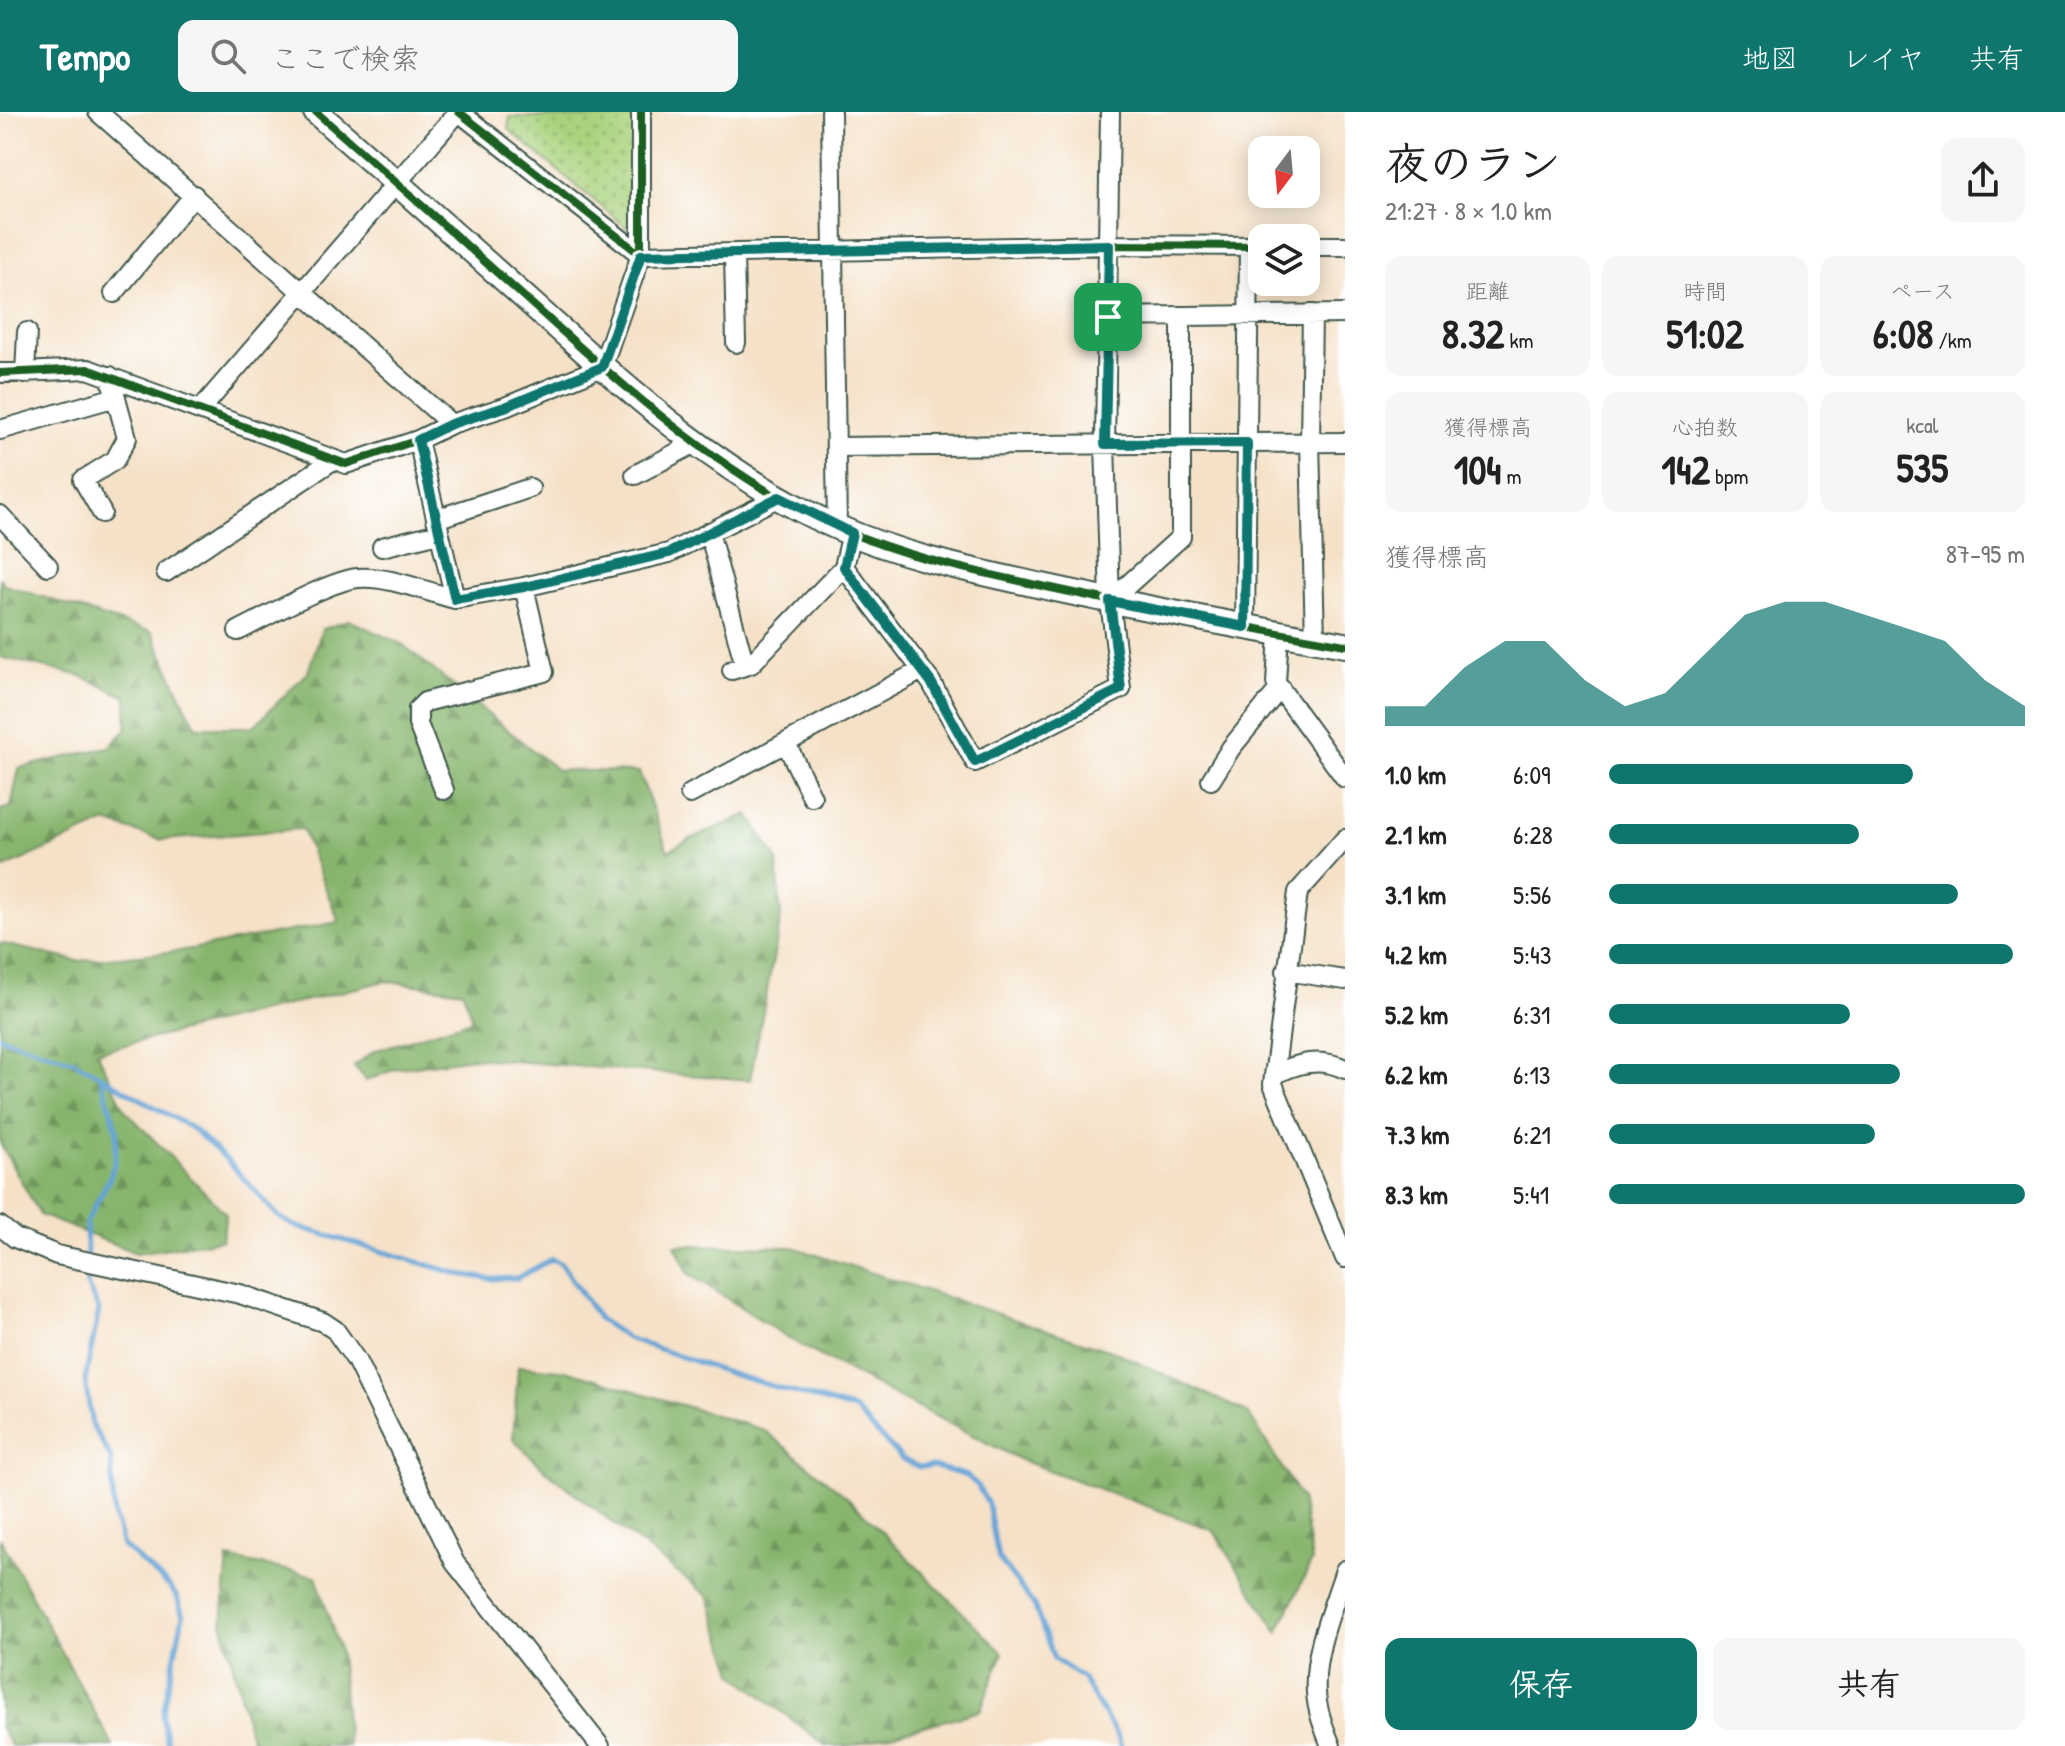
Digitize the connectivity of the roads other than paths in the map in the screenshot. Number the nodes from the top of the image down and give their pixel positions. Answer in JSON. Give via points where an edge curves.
{"nodes":[{"id":1,"x":98,"y":112,"type":"edge"},
{"id":2,"x":316,"y":112,"type":"edge"},
{"id":3,"x":458,"y":112,"type":"edge"},
{"id":4,"x":641,"y":112,"type":"edge"},
{"id":5,"x":831,"y":112,"type":"edge"},
{"id":6,"x":1110,"y":112,"type":"edge"},
{"id":7,"x":397,"y":183,"type":"junction"},
{"id":8,"x":194,"y":195,"type":"junction"},
{"id":9,"x":1109,"y":245,"type":"junction"},
{"id":10,"x":1248,"y":246,"type":"edge"},
{"id":11,"x":1320,"y":246,"type":"edge"},
{"id":12,"x":1345,"y":246,"type":"edge"},
{"id":13,"x":833,"y":251,"type":"junction"},
{"id":14,"x":734,"y":254,"type":"junction"},
{"id":15,"x":641,"y":255,"type":"junction"},
{"id":16,"x":303,"y":292,"type":"junction"},
{"id":17,"x":114,"y":293,"type":"dead end"},
{"id":18,"x":1250,"y":296,"type":"edge"},
{"id":19,"x":1312,"y":314,"type":"junction"},
{"id":20,"x":1345,"y":314,"type":"edge"},
{"id":21,"x":1248,"y":315,"type":"junction"},
{"id":22,"x":1181,"y":316,"type":"junction"},
{"id":23,"x":1108,"y":317,"type":"junction"},
{"id":24,"x":27,"y":332,"type":"dead end"},
{"id":25,"x":736,"y":343,"type":"dead end"},
{"id":26,"x":602,"y":367,"type":"junction"},
{"id":27,"x":0,"y":373,"type":"edge"},
{"id":28,"x":25,"y":374,"type":"junction"},
{"id":29,"x":110,"y":376,"type":"junction"},
{"id":30,"x":116,"y":397,"type":"junction"},
{"id":31,"x":201,"y":409,"type":"junction"},
{"id":32,"x":451,"y":424,"type":"junction"},
{"id":33,"x":0,"y":430,"type":"edge"},
{"id":34,"x":418,"y":440,"type":"junction"},
{"id":35,"x":697,"y":442,"type":"junction"},
{"id":36,"x":1310,"y":442,"type":"junction"},
{"id":37,"x":1345,"y":442,"type":"edge"},
{"id":38,"x":1247,"y":443,"type":"junction"},
{"id":39,"x":1105,"y":444,"type":"junction"},
{"id":40,"x":1183,"y":444,"type":"junction"},
{"id":41,"x":836,"y":447,"type":"junction"},
{"id":42,"x":333,"y":460,"type":"junction"},
{"id":43,"x":635,"y":475,"type":"dead end"},
{"id":44,"x":530,"y":488,"type":"dead end"},
{"id":45,"x":779,"y":497,"type":"junction"},
{"id":46,"x":102,"y":513,"type":"dead end"},
{"id":47,"x":0,"y":515,"type":"edge"},
{"id":48,"x":438,"y":526,"type":"junction"},
{"id":49,"x":844,"y":530,"type":"junction"},
{"id":50,"x":709,"y":532,"type":"junction"},
{"id":51,"x":382,"y":547,"type":"dead end"},
{"id":52,"x":48,"y":566,"type":"dead end"},
{"id":53,"x":844,"y":567,"type":"junction"},
{"id":54,"x":166,"y":572,"type":"dead end"},
{"id":55,"x":524,"y":587,"type":"junction"},
{"id":56,"x":455,"y":599,"type":"junction"},
{"id":57,"x":1110,"y":601,"type":"junction"},
{"id":58,"x":1245,"y":627,"type":"junction"},
{"id":59,"x":238,"y":631,"type":"dead end"},
{"id":60,"x":1279,"y":633,"type":"junction"},
{"id":61,"x":1315,"y":640,"type":"junction"},
{"id":62,"x":1345,"y":645,"type":"edge"},
{"id":63,"x":922,"y":670,"type":"junction"},
{"id":64,"x":1280,"y":688,"type":"junction"},
{"id":65,"x":786,"y":743,"type":"junction"},
{"id":66,"x":1345,"y":778,"type":"edge"},
{"id":67,"x":1211,"y":780,"type":"dead end"},
{"id":68,"x":444,"y":790,"type":"dead end"},
{"id":69,"x":690,"y":794,"type":"dead end"},
{"id":70,"x":812,"y":797,"type":"dead end"},
{"id":71,"x":1345,"y":839,"type":"edge"},
{"id":72,"x":1286,"y":971,"type":"junction"},
{"id":73,"x":1345,"y":980,"type":"edge"},
{"id":74,"x":1345,"y":1069,"type":"edge"},
{"id":75,"x":1274,"y":1075,"type":"junction"},
{"id":76,"x":0,"y":1226,"type":"edge"},
{"id":77,"x":1345,"y":1258,"type":"edge"},
{"id":78,"x":1345,"y":1570,"type":"edge"},
{"id":79,"x":600,"y":1746,"type":"edge"},
{"id":80,"x":1331,"y":1746,"type":"edge"}],
"edges":[{"from":1,"to":8,"type":"street"},
{"from":2,"to":7,"type":"street"},
{"from":3,"to":7,"type":"street"},
{"from":3,"to":15,"type":"street"},
{"from":4,"to":15,"type":"street"},
{"from":5,"to":13,"type":"street"},
{"from":6,"to":9,"type":"street"},
{"from":7,"to":16,"type":"street"},
{"from":7,"to":26,"type":"street"},
{"from":8,"to":16,"type":"street"},
{"from":8,"to":17,"type":"street"},
{"from":9,"to":10,"type":"street"},
{"from":9,"to":13,"type":"street"},
{"from":9,"to":23,"type":"street"},
{"from":11,"to":12,"type":"street"},
{"from":13,"to":14,"type":"street"},
{"from":13,"to":41,"type":"street"},
{"from":14,"to":15,"type":"street"},
{"from":14,"to":25,"type":"street"},
{"from":15,"to":26,"type":"street"},
{"from":16,"to":31,"type":"street"},
{"from":16,"to":32,"type":"street"},
{"from":18,"to":21,"type":"street"},
{"from":19,"to":20,"type":"street"},
{"from":19,"to":21,"type":"street"},
{"from":19,"to":36,"type":"street"},
{"from":21,"to":22,"type":"street"},
{"from":21,"to":38,"type":"street"},
{"from":22,"to":23,"type":"street"},
{"from":22,"to":40,"type":"street"},
{"from":23,"to":39,"type":"street"},
{"from":24,"to":28,"type":"street"},
{"from":26,"to":32,"type":"street"},
{"from":26,"to":35,"type":"street"},
{"from":27,"to":28,"type":"street"},
{"from":28,"to":29,"type":"street","via":[[88,369]]},
{"from":29,"to":30,"type":"street"},
{"from":29,"to":31,"type":"street"},
{"from":30,"to":33,"type":"street"},
{"from":30,"to":46,"type":"street","via":[[127,438],[115,460],[83,480]]},
{"from":31,"to":42,"type":"street"},
{"from":32,"to":34,"type":"street"},
{"from":34,"to":42,"type":"street","via":[[346,464]]},
{"from":34,"to":48,"type":"street"},
{"from":35,"to":43,"type":"street"},
{"from":35,"to":45,"type":"street"},
{"from":36,"to":37,"type":"street"},
{"from":36,"to":38,"type":"street"},
{"from":36,"to":61,"type":"street"},
{"from":38,"to":40,"type":"street"},
{"from":38,"to":58,"type":"street"},
{"from":39,"to":40,"type":"street"},
{"from":39,"to":41,"type":"street"},
{"from":39,"to":57,"type":"street"},
{"from":40,"to":57,"type":"street","via":[[1181,537]]},
{"from":41,"to":49,"type":"street"},
{"from":42,"to":54,"type":"street"},
{"from":44,"to":48,"type":"street"},
{"from":45,"to":49,"type":"street"},
{"from":45,"to":50,"type":"street"},
{"from":47,"to":52,"type":"street"},
{"from":48,"to":51,"type":"street"},
{"from":48,"to":56,"type":"street"},
{"from":49,"to":53,"type":"street"},
{"from":49,"to":57,"type":"street","via":[[937,562]]},
{"from":50,"to":53,"type":"street","via":[[738,668],[751,664]]},
{"from":50,"to":55,"type":"street","via":[[669,553]]},
{"from":53,"to":63,"type":"street"},
{"from":55,"to":56,"type":"street"},
{"from":55,"to":68,"type":"street","via":[[544,672],[425,702],[418,709],[418,724]]},
{"from":56,"to":59,"type":"street","via":[[357,578]]},
{"from":57,"to":58,"type":"street"},
{"from":57,"to":63,"type":"street","via":[[1121,689],[975,762]]},
{"from":58,"to":60,"type":"street"},
{"from":60,"to":61,"type":"street"},
{"from":60,"to":64,"type":"street"},
{"from":61,"to":62,"type":"street"},
{"from":63,"to":65,"type":"street"},
{"from":64,"to":66,"type":"street"},
{"from":64,"to":67,"type":"street"},
{"from":65,"to":69,"type":"street"},
{"from":65,"to":70,"type":"street"},
{"from":71,"to":72,"type":"street","via":[[1298,892]]},
{"from":72,"to":73,"type":"street"},
{"from":72,"to":75,"type":"street"},
{"from":74,"to":75,"type":"street","via":[[1309,1062]]},
{"from":75,"to":77,"type":"street","via":[[1273,1084]]},
{"from":76,"to":79,"type":"street","via":[[57,1255],[240,1294],[335,1330],[356,1360],[455,1563]]},
{"from":78,"to":80,"type":"street","via":[[1318,1658],[1316,1690]]}]}
